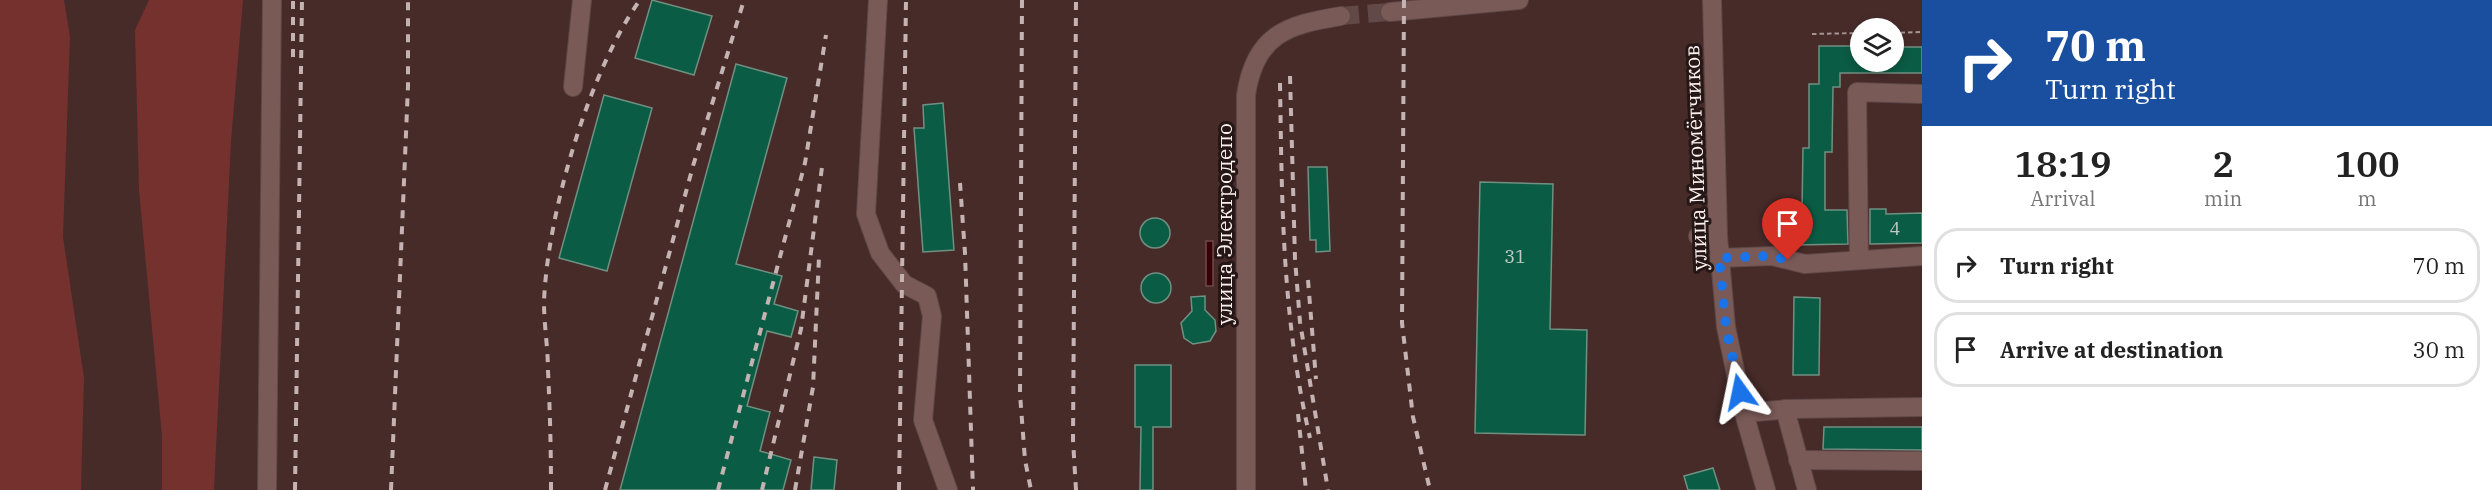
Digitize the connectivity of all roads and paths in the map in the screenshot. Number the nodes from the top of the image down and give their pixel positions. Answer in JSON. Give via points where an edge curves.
{"nodes":[{"id":1,"x":272,"y":0,"type":"edge"},
{"id":2,"x":878,"y":0,"type":"edge"},
{"id":3,"x":1519,"y":0,"type":"edge"},
{"id":4,"x":1712,"y":0,"type":"edge"},
{"id":5,"x":585,"y":1,"type":"edge"},
{"id":6,"x":1430,"y":3,"type":"edge"},
{"id":7,"x":1390,"y":12,"type":"tunnel mouth"},
{"id":8,"x":1341,"y":16,"type":"tunnel mouth"},
{"id":9,"x":1922,"y":32,"type":"edge"},
{"id":10,"x":1850,"y":33,"type":"edge"},
{"id":11,"x":1904,"y":33,"type":"edge"},
{"id":12,"x":1812,"y":34,"type":"dead end"},
{"id":13,"x":573,"y":87,"type":"dead end"},
{"id":14,"x":1922,"y":94,"type":"edge"},
{"id":15,"x":1698,"y":236,"type":"dead end"},
{"id":16,"x":1718,"y":236,"type":"junction"},
{"id":17,"x":1922,"y":256,"type":"edge"},
{"id":18,"x":1719,"y":258,"type":"junction"},
{"id":19,"x":1859,"y":259,"type":"junction"},
{"id":20,"x":1922,"y":407,"type":"edge"},
{"id":21,"x":1785,"y":409,"type":"junction"},
{"id":22,"x":1744,"y":413,"type":"junction"},
{"id":23,"x":1798,"y":460,"type":"junction"},
{"id":24,"x":1922,"y":461,"type":"edge"},
{"id":25,"x":267,"y":490,"type":"edge"},
{"id":26,"x":948,"y":490,"type":"edge"},
{"id":27,"x":1246,"y":490,"type":"edge"},
{"id":28,"x":1766,"y":490,"type":"edge"},
{"id":29,"x":1807,"y":490,"type":"edge"}],
"edges":[{"from":1,"to":25,"type":"street"},
{"from":2,"to":26,"type":"street","via":[[866,214],[880,253],[904,284],[927,296],[932,316],[923,420]]},
{"from":3,"to":6,"type":"street"},
{"from":4,"to":16,"type":"street","name":"улица Миномётчиков"},
{"from":5,"to":13,"type":"street"},
{"from":6,"to":7,"type":"street"},
{"from":8,"to":27,"type":"street","name":"улица Электродепо","via":[[1301,25],[1272,40],[1253,62],[1249,75]]},
{"from":9,"to":11,"type":"path"},
{"from":10,"to":12,"type":"path"},
{"from":14,"to":19,"type":"street","via":[[1857,92]]},
{"from":15,"to":16,"type":"street"},
{"from":16,"to":18,"type":"street","name":"улица Миномётчиков"},
{"from":17,"to":19,"type":"street"},
{"from":18,"to":19,"type":"street","via":[[1772,256],[1805,264]]},
{"from":18,"to":22,"type":"street","name":"улица Миномётчиков","via":[[1726,327]]},
{"from":20,"to":21,"type":"street"},
{"from":21,"to":22,"type":"street"},
{"from":21,"to":23,"type":"street"},
{"from":22,"to":28,"type":"street","name":"улица Миномётчиков"},
{"from":23,"to":24,"type":"street"},
{"from":23,"to":29,"type":"street"}]}
